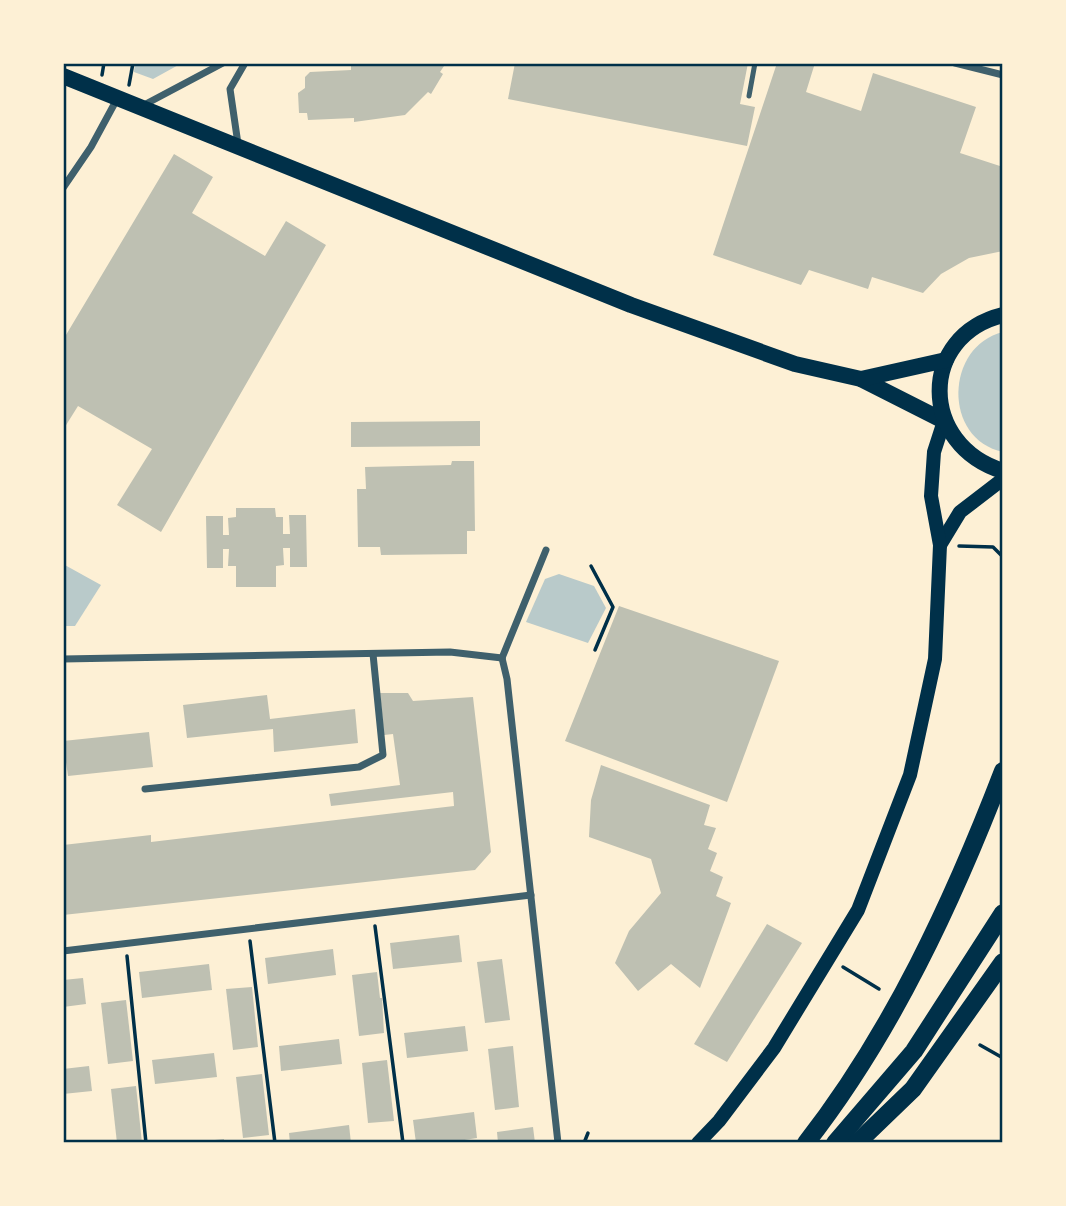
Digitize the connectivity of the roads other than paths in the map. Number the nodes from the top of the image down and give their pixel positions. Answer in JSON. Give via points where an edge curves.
{"nodes":[{"id":1,"x":223,"y":63,"type":"edge"},
{"id":2,"x":245,"y":63,"type":"edge"},
{"id":3,"x":755,"y":63,"type":"edge"},
{"id":4,"x":956,"y":63,"type":"edge"},
{"id":5,"x":1003,"y":75,"type":"edge"},
{"id":6,"x":63,"y":76,"type":"edge"},
{"id":7,"x":749,"y":96,"type":"dead end"},
{"id":8,"x":118,"y":97,"type":"junction"},
{"id":9,"x":141,"y":106,"type":"junction"},
{"id":10,"x":238,"y":145,"type":"junction"},
{"id":11,"x":63,"y":188,"type":"edge"},
{"id":12,"x":1003,"y":315,"type":"edge"},
{"id":13,"x":947,"y":360,"type":"junction"},
{"id":14,"x":861,"y":379,"type":"junction"},
{"id":15,"x":944,"y":421,"type":"junction"},
{"id":16,"x":1003,"y":471,"type":"edge"},
{"id":17,"x":1003,"y":479,"type":"edge"},
{"id":18,"x":940,"y":545,"type":"junction"},
{"id":19,"x":546,"y":550,"type":"dead end"},
{"id":20,"x":373,"y":654,"type":"junction"},
{"id":21,"x":502,"y":657,"type":"junction"},
{"id":22,"x":63,"y":659,"type":"edge"},
{"id":23,"x":1003,"y":771,"type":"edge"},
{"id":24,"x":145,"y":789,"type":"dead end"},
{"id":25,"x":531,"y":895,"type":"junction"},
{"id":26,"x":1003,"y":913,"type":"edge"},
{"id":27,"x":63,"y":951,"type":"edge"},
{"id":28,"x":1003,"y":962,"type":"edge"},
{"id":29,"x":558,"y":1143,"type":"edge"},
{"id":30,"x":698,"y":1143,"type":"edge"},
{"id":31,"x":806,"y":1143,"type":"edge"},
{"id":32,"x":835,"y":1143,"type":"edge"},
{"id":33,"x":857,"y":1143,"type":"edge"}],
"edges":[{"from":1,"to":9,"type":"street"},
{"from":2,"to":10,"type":"street","via":[[229,89]]},
{"from":3,"to":7,"type":"lane"},
{"from":4,"to":5,"type":"street"},
{"from":6,"to":8,"type":"main road"},
{"from":8,"to":9,"type":"main road"},
{"from":8,"to":11,"type":"street","via":[[92,147]]},
{"from":9,"to":10,"type":"main road"},
{"from":10,"to":14,"type":"main road","via":[[631,305],[795,365]]},
{"from":12,"to":13,"type":"main road","via":[[970,331]]},
{"from":13,"to":14,"type":"main road"},
{"from":13,"to":15,"type":"main road","via":[[940,385]]},
{"from":14,"to":15,"type":"main road"},
{"from":15,"to":16,"type":"main road","via":[[961,449],[983,465]]},
{"from":15,"to":18,"type":"main road","via":[[934,452],[931,496]]},
{"from":17,"to":18,"type":"main road","via":[[960,512]]},
{"from":18,"to":30,"type":"main road","via":[[935,659],[910,775],[858,910],[774,1048]]},
{"from":19,"to":21,"type":"street"},
{"from":20,"to":21,"type":"street","via":[[450,652]]},
{"from":20,"to":22,"type":"street"},
{"from":20,"to":24,"type":"street","via":[[383,755],[359,767]]},
{"from":21,"to":25,"type":"street"},
{"from":23,"to":31,"type":"highway","via":[[965,871],[903,991],[839,1101]]},
{"from":25,"to":27,"type":"street"},
{"from":25,"to":29,"type":"street"},
{"from":26,"to":32,"type":"highway","via":[[914,1051]]},
{"from":28,"to":33,"type":"highway","via":[[913,1088]]}]}
